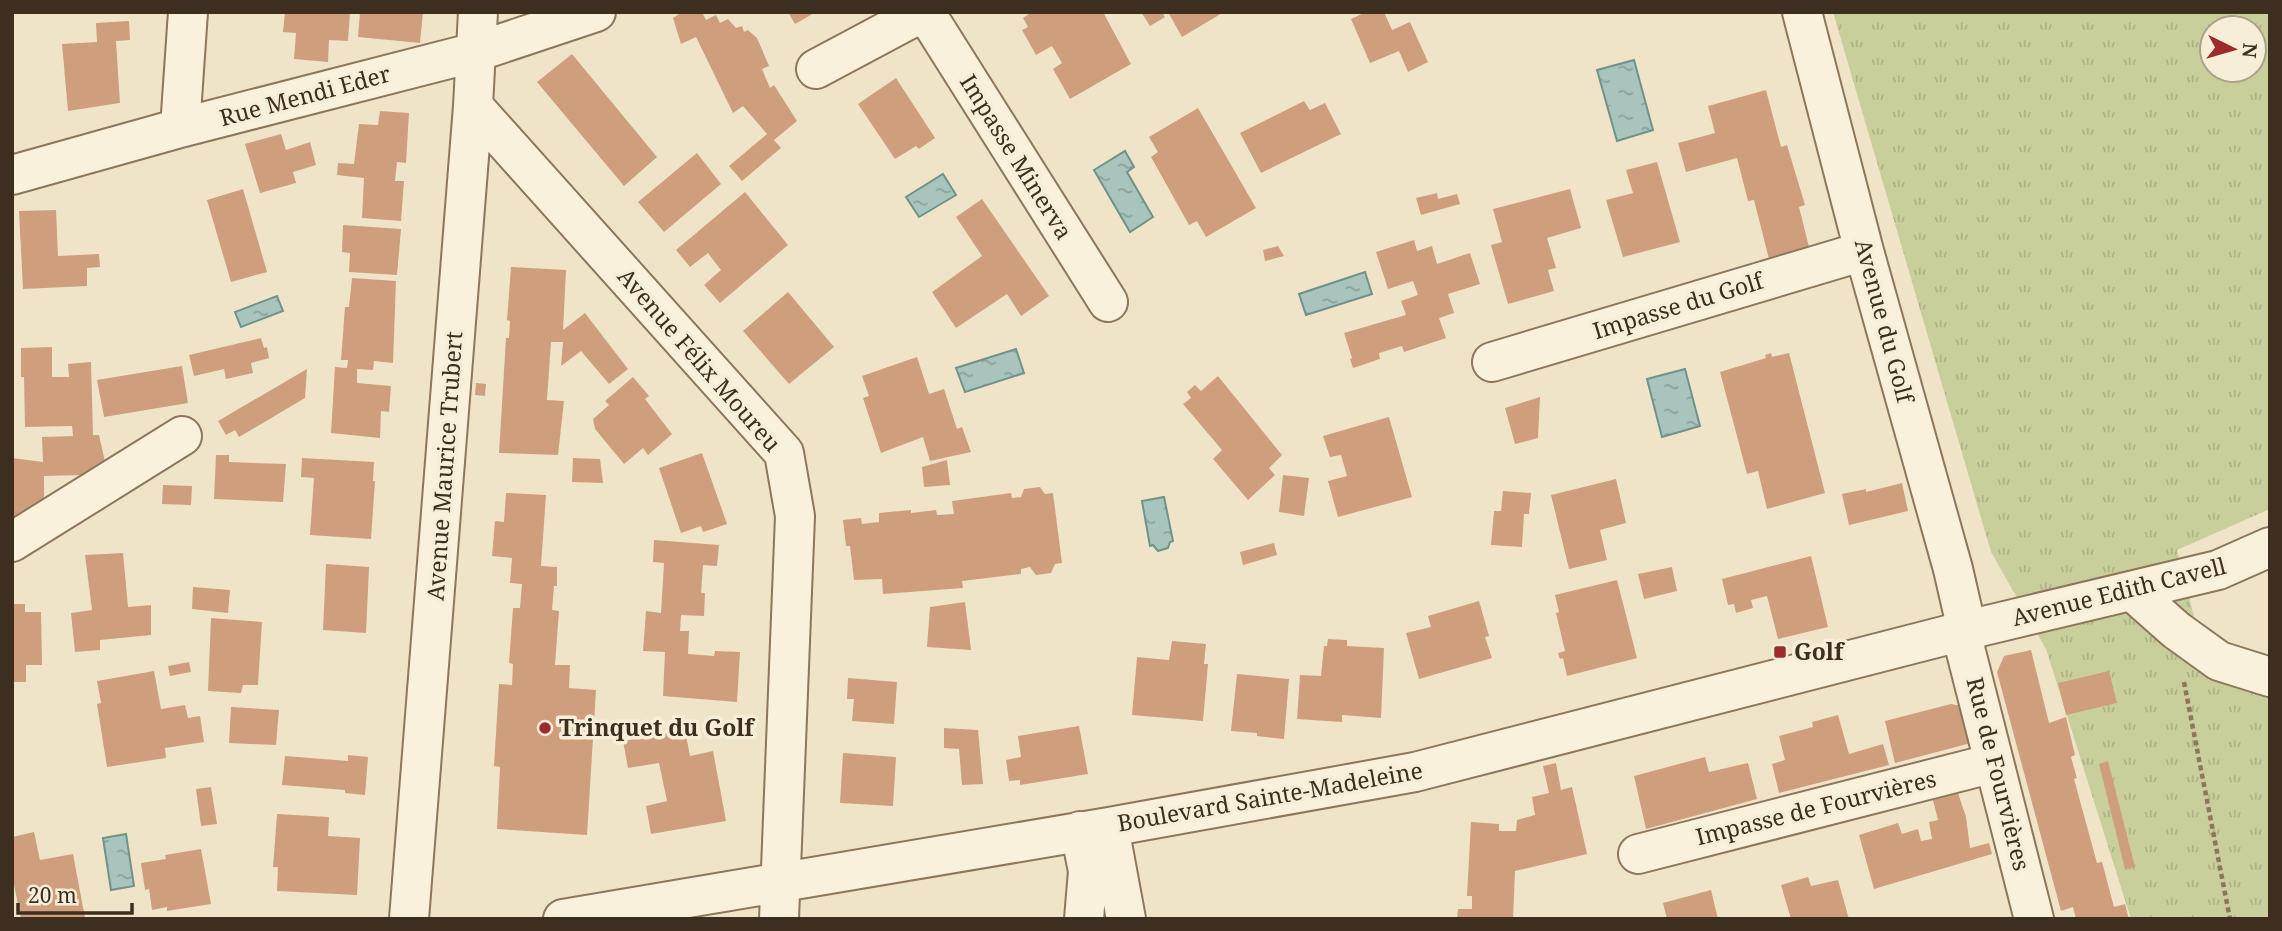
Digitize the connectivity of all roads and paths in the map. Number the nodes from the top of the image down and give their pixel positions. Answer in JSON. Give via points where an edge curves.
{"nodes":[{"id":1,"x":188,"y":12,"type":"edge"},
{"id":2,"x":478,"y":12,"type":"edge"},
{"id":3,"x":596,"y":12,"type":"edge"},
{"id":4,"x":924,"y":12,"type":"edge"},
{"id":5,"x":1802,"y":12,"type":"edge"},
{"id":6,"x":476,"y":52,"type":"junction"},
{"id":7,"x":816,"y":69,"type":"dead end"},
{"id":8,"x":473,"y":106,"type":"junction"},
{"id":9,"x":180,"y":128,"type":"junction"},
{"id":10,"x":12,"y":175,"type":"edge"},
{"id":11,"x":1864,"y":250,"type":"junction"},
{"id":12,"x":1108,"y":302,"type":"dead end"},
{"id":13,"x":1492,"y":362,"type":"dead end"},
{"id":14,"x":182,"y":436,"type":"dead end"},
{"id":15,"x":12,"y":542,"type":"edge"},
{"id":16,"x":2270,"y":547,"type":"edge"},
{"id":17,"x":2132,"y":591,"type":"junction"},
{"id":18,"x":1967,"y":630,"type":"junction"},
{"id":19,"x":2270,"y":677,"type":"edge"},
{"id":20,"x":2183,"y":681,"type":"dead end"},
{"id":21,"x":1994,"y":763,"type":"junction"},
{"id":22,"x":1094,"y":829,"type":"junction"},
{"id":23,"x":1638,"y":854,"type":"dead end"},
{"id":24,"x":780,"y":901,"type":"edge"},
{"id":25,"x":409,"y":919,"type":"edge"},
{"id":26,"x":563,"y":919,"type":"edge"},
{"id":27,"x":1084,"y":919,"type":"edge"},
{"id":28,"x":1126,"y":919,"type":"edge"},
{"id":29,"x":2034,"y":919,"type":"edge"},
{"id":30,"x":2230,"y":919,"type":"edge"}],
"edges":[{"from":1,"to":9,"type":"street"},
{"from":2,"to":6,"type":"street","name":"Avenue Maurice Trubert"},
{"from":3,"to":6,"type":"street","name":"Rue Mendi Eder"},
{"from":4,"to":7,"type":"street"},
{"from":4,"to":12,"type":"street","name":"Impasse Minerva"},
{"from":5,"to":11,"type":"street","name":"Avenue du Golf"},
{"from":6,"to":8,"type":"street","name":"Avenue Maurice Trubert"},
{"from":6,"to":9,"type":"street","name":"Rue Mendi Eder"},
{"from":8,"to":24,"type":"street","name":"Avenue Félix Moureu","via":[[783,453],[795,516]]},
{"from":8,"to":25,"type":"street","name":"Avenue Maurice Trubert"},
{"from":9,"to":10,"type":"street","name":"Rue Mendi Eder"},
{"from":11,"to":13,"type":"street","name":"Impasse du Golf"},
{"from":11,"to":18,"type":"street","name":"Avenue du Golf"},
{"from":14,"to":15,"type":"street"},
{"from":16,"to":17,"type":"street","name":"Avenue Edith Cavell","via":[[2218,570]]},
{"from":17,"to":18,"type":"street","name":"Avenue Edith Cavell"},
{"from":17,"to":19,"type":"street","via":[[2219,661]]},
{"from":18,"to":21,"type":"street","name":"Rue de Fourvières","via":[[1965,648]]},
{"from":18,"to":22,"type":"street","name":"Boulevard Sainte-Madeleine","via":[[1415,772]]},
{"from":20,"to":30,"type":"path"},
{"from":21,"to":23,"type":"street","name":"Impasse de Fourvières"},
{"from":21,"to":29,"type":"street","name":"Rue de Fourvières"},
{"from":22,"to":24,"type":"street","name":"Boulevard Sainte-Madeleine"},
{"from":22,"to":27,"type":"street"},
{"from":22,"to":28,"type":"street"},
{"from":24,"to":26,"type":"street","name":"Boulevard Sainte-Madeleine"}]}
